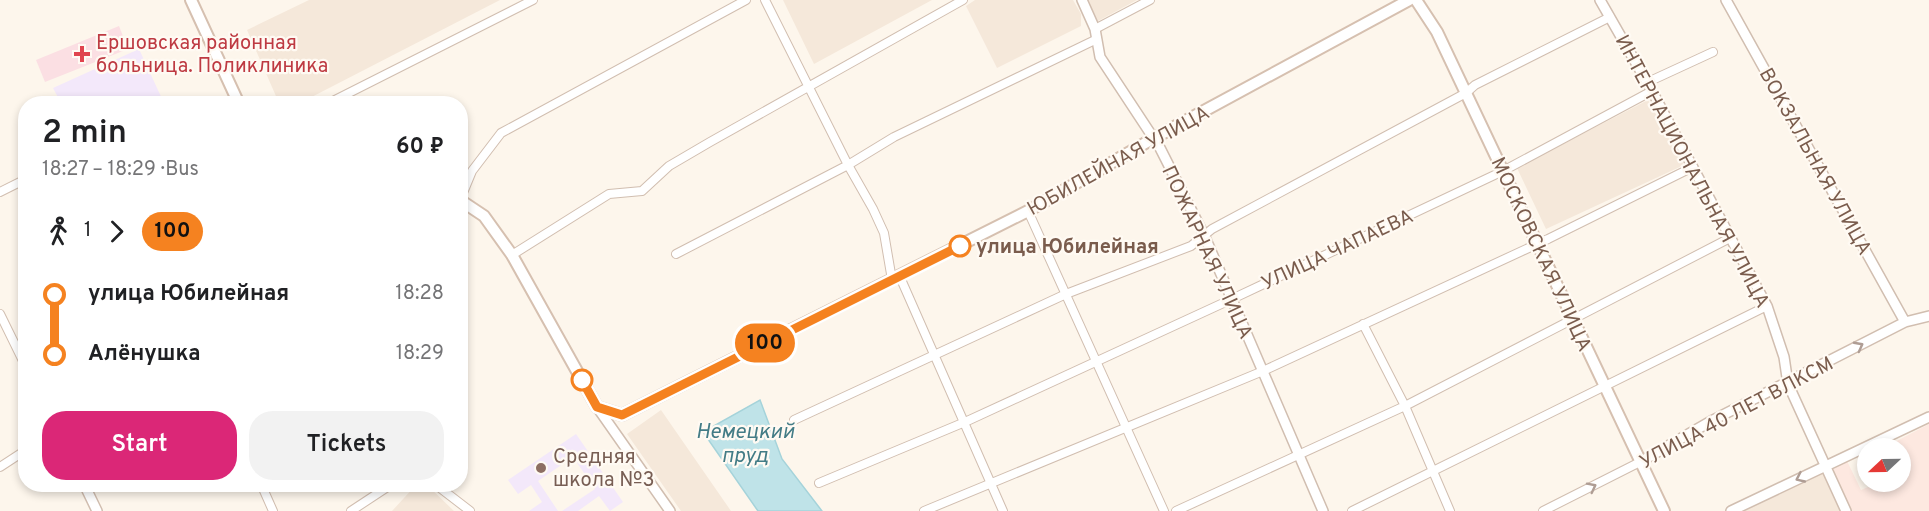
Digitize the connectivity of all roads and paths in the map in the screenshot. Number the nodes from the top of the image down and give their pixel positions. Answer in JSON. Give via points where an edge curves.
{"nodes":[{"id":1,"x":533,"y":0,"type":"edge"},
{"id":2,"x":746,"y":0,"type":"edge"},
{"id":3,"x":765,"y":0,"type":"edge"},
{"id":4,"x":963,"y":0,"type":"edge"},
{"id":5,"x":1082,"y":0,"type":"edge"},
{"id":6,"x":1150,"y":0,"type":"edge"},
{"id":7,"x":1409,"y":0,"type":"edge"},
{"id":8,"x":1416,"y":0,"type":"edge"},
{"id":9,"x":1600,"y":0,"type":"edge"},
{"id":10,"x":1726,"y":0,"type":"edge"},
{"id":11,"x":193,"y":1,"type":"edge"},
{"id":12,"x":1610,"y":17,"type":"junction"},
{"id":13,"x":1096,"y":34,"type":"junction"},
{"id":14,"x":1713,"y":52,"type":"dead end"},
{"id":15,"x":1650,"y":87,"type":"junction"},
{"id":16,"x":809,"y":88,"type":"junction"},
{"id":17,"x":1466,"y":93,"type":"junction"},
{"id":18,"x":235,"y":96,"type":"edge"},
{"id":19,"x":343,"y":96,"type":"edge"},
{"id":20,"x":1154,"y":138,"type":"junction"},
{"id":21,"x":848,"y":165,"type":"junction"},
{"id":22,"x":1693,"y":167,"type":"junction"},
{"id":23,"x":1503,"y":171,"type":"junction"},
{"id":24,"x":468,"y":181,"type":"edge"},
{"id":25,"x":18,"y":183,"type":"edge"},
{"id":26,"x":0,"y":192,"type":"edge"},
{"id":27,"x":468,"y":205,"type":"edge"},
{"id":28,"x":1028,"y":211,"type":"junction"},
{"id":29,"x":1205,"y":237,"type":"junction"},
{"id":30,"x":1730,"y":238,"type":"junction"},
{"id":31,"x":1537,"y":243,"type":"junction"},
{"id":32,"x":676,"y":254,"type":"dead end"},
{"id":33,"x":512,"y":255,"type":"junction"},
{"id":34,"x":900,"y":277,"type":"junction"},
{"id":35,"x":1066,"y":294,"type":"junction"},
{"id":36,"x":1232,"y":299,"type":"junction"},
{"id":37,"x":1767,"y":306,"type":"junction"},
{"id":38,"x":0,"y":314,"type":"edge"},
{"id":39,"x":1929,"y":316,"type":"edge"},
{"id":40,"x":1573,"y":321,"type":"junction"},
{"id":41,"x":1905,"y":322,"type":"junction"},
{"id":42,"x":1364,"y":324,"type":"junction"},
{"id":43,"x":18,"y":351,"type":"edge"},
{"id":44,"x":934,"y":355,"type":"junction"},
{"id":45,"x":1098,"y":361,"type":"junction"},
{"id":46,"x":1263,"y":370,"type":"junction"},
{"id":47,"x":1788,"y":384,"type":"junction"},
{"id":48,"x":1604,"y":387,"type":"junction"},
{"id":49,"x":1405,"y":406,"type":"junction"},
{"id":50,"x":597,"y":407,"type":"junction"},
{"id":51,"x":1929,"y":417,"type":"edge"},
{"id":52,"x":794,"y":420,"type":"dead end"},
{"id":53,"x":965,"y":422,"type":"junction"},
{"id":54,"x":1127,"y":428,"type":"junction"},
{"id":55,"x":18,"y":455,"type":"edge"},
{"id":56,"x":1301,"y":456,"type":"junction"},
{"id":57,"x":1640,"y":462,"type":"junction"},
{"id":58,"x":1826,"y":466,"type":"junction"},
{"id":59,"x":0,"y":467,"type":"edge"},
{"id":60,"x":1432,"y":472,"type":"junction"},
{"id":61,"x":991,"y":481,"type":"junction"},
{"id":62,"x":819,"y":483,"type":"dead end"},
{"id":63,"x":88,"y":492,"type":"edge"},
{"id":64,"x":265,"y":492,"type":"edge"},
{"id":65,"x":380,"y":492,"type":"edge"},
{"id":66,"x":445,"y":492,"type":"edge"},
{"id":67,"x":97,"y":511,"type":"edge"},
{"id":68,"x":273,"y":511,"type":"edge"},
{"id":69,"x":353,"y":511,"type":"edge"},
{"id":70,"x":470,"y":511,"type":"edge"},
{"id":71,"x":670,"y":511,"type":"edge"},
{"id":72,"x":924,"y":511,"type":"edge"},
{"id":73,"x":1004,"y":511,"type":"edge"},
{"id":74,"x":1164,"y":511,"type":"edge"},
{"id":75,"x":1176,"y":511,"type":"edge"},
{"id":76,"x":1323,"y":511,"type":"edge"},
{"id":77,"x":1352,"y":511,"type":"edge"},
{"id":78,"x":1450,"y":511,"type":"edge"},
{"id":79,"x":1543,"y":511,"type":"edge"},
{"id":80,"x":1664,"y":511,"type":"edge"},
{"id":81,"x":1731,"y":511,"type":"edge"},
{"id":82,"x":1846,"y":511,"type":"edge"}],
"edges":[{"from":1,"to":19,"type":"street"},
{"from":2,"to":24,"type":"street","via":[[501,133]]},
{"from":3,"to":16,"type":"street"},
{"from":4,"to":16,"type":"street"},
{"from":5,"to":13,"type":"street","name":"ПОЖАРНАЯ УЛИЦА"},
{"from":6,"to":13,"type":"street"},
{"from":7,"to":20,"type":"main road","name":"ЮБИЛЕЙНАЯ УЛИЦА"},
{"from":8,"to":17,"type":"main road","name":"МОСКОВСКАЯ УЛИЦА","via":[[1437,32]]},
{"from":9,"to":12,"type":"street","name":"ИНТЕРНАЦИОНАЛЬНАЯ УЛИЦА"},
{"from":10,"to":41,"type":"street","name":"ВОКЗАЛЬНАЯ УЛИЦА"},
{"from":11,"to":18,"type":"main road"},
{"from":12,"to":15,"type":"street","name":"ИНТЕРНАЦИОНАЛЬНАЯ УЛИЦА"},
{"from":12,"to":17,"type":"street"},
{"from":13,"to":20,"type":"street","name":"ПОЖАРНАЯ УЛИЦА","via":[[1101,57]]},
{"from":13,"to":21,"type":"street","via":[[894,137]]},
{"from":14,"to":15,"type":"street","name":"УЛИЦА ЧАПАЕВА"},
{"from":15,"to":22,"type":"street","name":"ИНТЕРНАЦИОНАЛЬНАЯ УЛИЦА"},
{"from":15,"to":23,"type":"street","name":"УЛИЦА ЧАПАЕВА"},
{"from":16,"to":21,"type":"street"},
{"from":16,"to":33,"type":"street","via":[[669,166],[642,191],[609,194]]},
{"from":17,"to":23,"type":"main road","name":"МОСКОВСКАЯ УЛИЦА"},
{"from":17,"to":29,"type":"street","via":[[1212,229]]},
{"from":20,"to":28,"type":"main road","name":"ЮБИЛЕЙНАЯ УЛИЦА"},
{"from":20,"to":29,"type":"street","name":"ПОЖАРНАЯ УЛИЦА"},
{"from":21,"to":32,"type":"street"},
{"from":21,"to":34,"type":"street","via":[[884,233],[891,274]]},
{"from":22,"to":30,"type":"street","name":"ИНТЕРНАЦИОНАЛЬНАЯ УЛИЦА"},
{"from":22,"to":31,"type":"street"},
{"from":23,"to":31,"type":"main road","name":"МОСКОВСКАЯ УЛИЦА"},
{"from":23,"to":36,"type":"street","name":"УЛИЦА ЧАПАЕВА"},
{"from":25,"to":26,"type":"street"},
{"from":27,"to":33,"type":"main road","via":[[484,216]]},
{"from":28,"to":34,"type":"main road","name":"ЮБИЛЕЙНАЯ УЛИЦА"},
{"from":28,"to":35,"type":"street"},
{"from":29,"to":35,"type":"street","via":[[1191,246]]},
{"from":29,"to":36,"type":"street","name":"ПОЖАРНАЯ УЛИЦА"},
{"from":30,"to":37,"type":"street","name":"ИНТЕРНАЦИОНАЛЬНАЯ УЛИЦА"},
{"from":30,"to":40,"type":"street"},
{"from":31,"to":40,"type":"main road","name":"МОСКОВСКАЯ УЛИЦА"},
{"from":31,"to":42,"type":"street"},
{"from":33,"to":50,"type":"main road"},
{"from":34,"to":44,"type":"street"},
{"from":34,"to":50,"type":"main road","name":"ЮБИЛЕЙНАЯ УЛИЦА","via":[[622,415]]},
{"from":35,"to":44,"type":"street"},
{"from":35,"to":45,"type":"street"},
{"from":36,"to":45,"type":"street","name":"УЛИЦА ЧАПАЕВА"},
{"from":36,"to":46,"type":"street","name":"ПОЖАРНАЯ УЛИЦА"},
{"from":37,"to":47,"type":"street","name":"ИНТЕРНАЦИОНАЛЬНАЯ УЛИЦА","via":[[1784,357]]},
{"from":37,"to":48,"type":"street"},
{"from":38,"to":43,"type":"street"},
{"from":39,"to":41,"type":"street","name":"УЛИЦА 40 ЛЕТ ВЛКСМ"},
{"from":40,"to":48,"type":"main road","name":"МОСКОВСКАЯ УЛИЦА"},
{"from":40,"to":49,"type":"street"},
{"from":47,"to":41,"type":"street","name":"УЛИЦА 40 ЛЕТ ВЛКСМ","one_way":true},
{"from":42,"to":46,"type":"street"},
{"from":42,"to":49,"type":"street"},
{"from":44,"to":52,"type":"street"},
{"from":44,"to":53,"type":"street"},
{"from":45,"to":53,"type":"street","name":"УЛИЦА ЧАПАЕВА"},
{"from":45,"to":54,"type":"street"},
{"from":46,"to":54,"type":"street"},
{"from":46,"to":56,"type":"street","name":"ПОЖАРНАЯ УЛИЦА"},
{"from":47,"to":57,"type":"street","name":"УЛИЦА 40 ЛЕТ ВЛКСМ"},
{"from":47,"to":58,"type":"street","name":"ИНТЕРНАЦИОНАЛЬНАЯ УЛИЦА"},
{"from":48,"to":57,"type":"main road","name":"МОСКОВСКАЯ УЛИЦА"},
{"from":48,"to":60,"type":"street"},
{"from":49,"to":56,"type":"street"},
{"from":49,"to":60,"type":"street"},
{"from":50,"to":71,"type":"street"},
{"from":51,"to":58,"type":"street"},
{"from":53,"to":61,"type":"street"},
{"from":53,"to":62,"type":"street","name":"УЛИЦА ЧАПАЕВА"},
{"from":54,"to":61,"type":"street"},
{"from":54,"to":74,"type":"street"},
{"from":55,"to":59,"type":"street"},
{"from":56,"to":75,"type":"street"},
{"from":56,"to":76,"type":"street","name":"ПОЖАРНАЯ УЛИЦА"},
{"from":79,"to":57,"type":"street","name":"УЛИЦА 40 ЛЕТ ВЛКСМ","one_way":true},
{"from":57,"to":80,"type":"main road","name":"МОСКОВСКАЯ УЛИЦА"},
{"from":58,"to":81,"type":"street","one_way":true},
{"from":58,"to":82,"type":"street","name":"ИНТЕРНАЦИОНАЛЬНАЯ УЛИЦА"},
{"from":60,"to":77,"type":"street"},
{"from":60,"to":78,"type":"street"},
{"from":61,"to":72,"type":"street"},
{"from":61,"to":73,"type":"street"},
{"from":63,"to":67,"type":"street"},
{"from":64,"to":68,"type":"street"},
{"from":65,"to":69,"type":"street"},
{"from":66,"to":70,"type":"street"}]}
